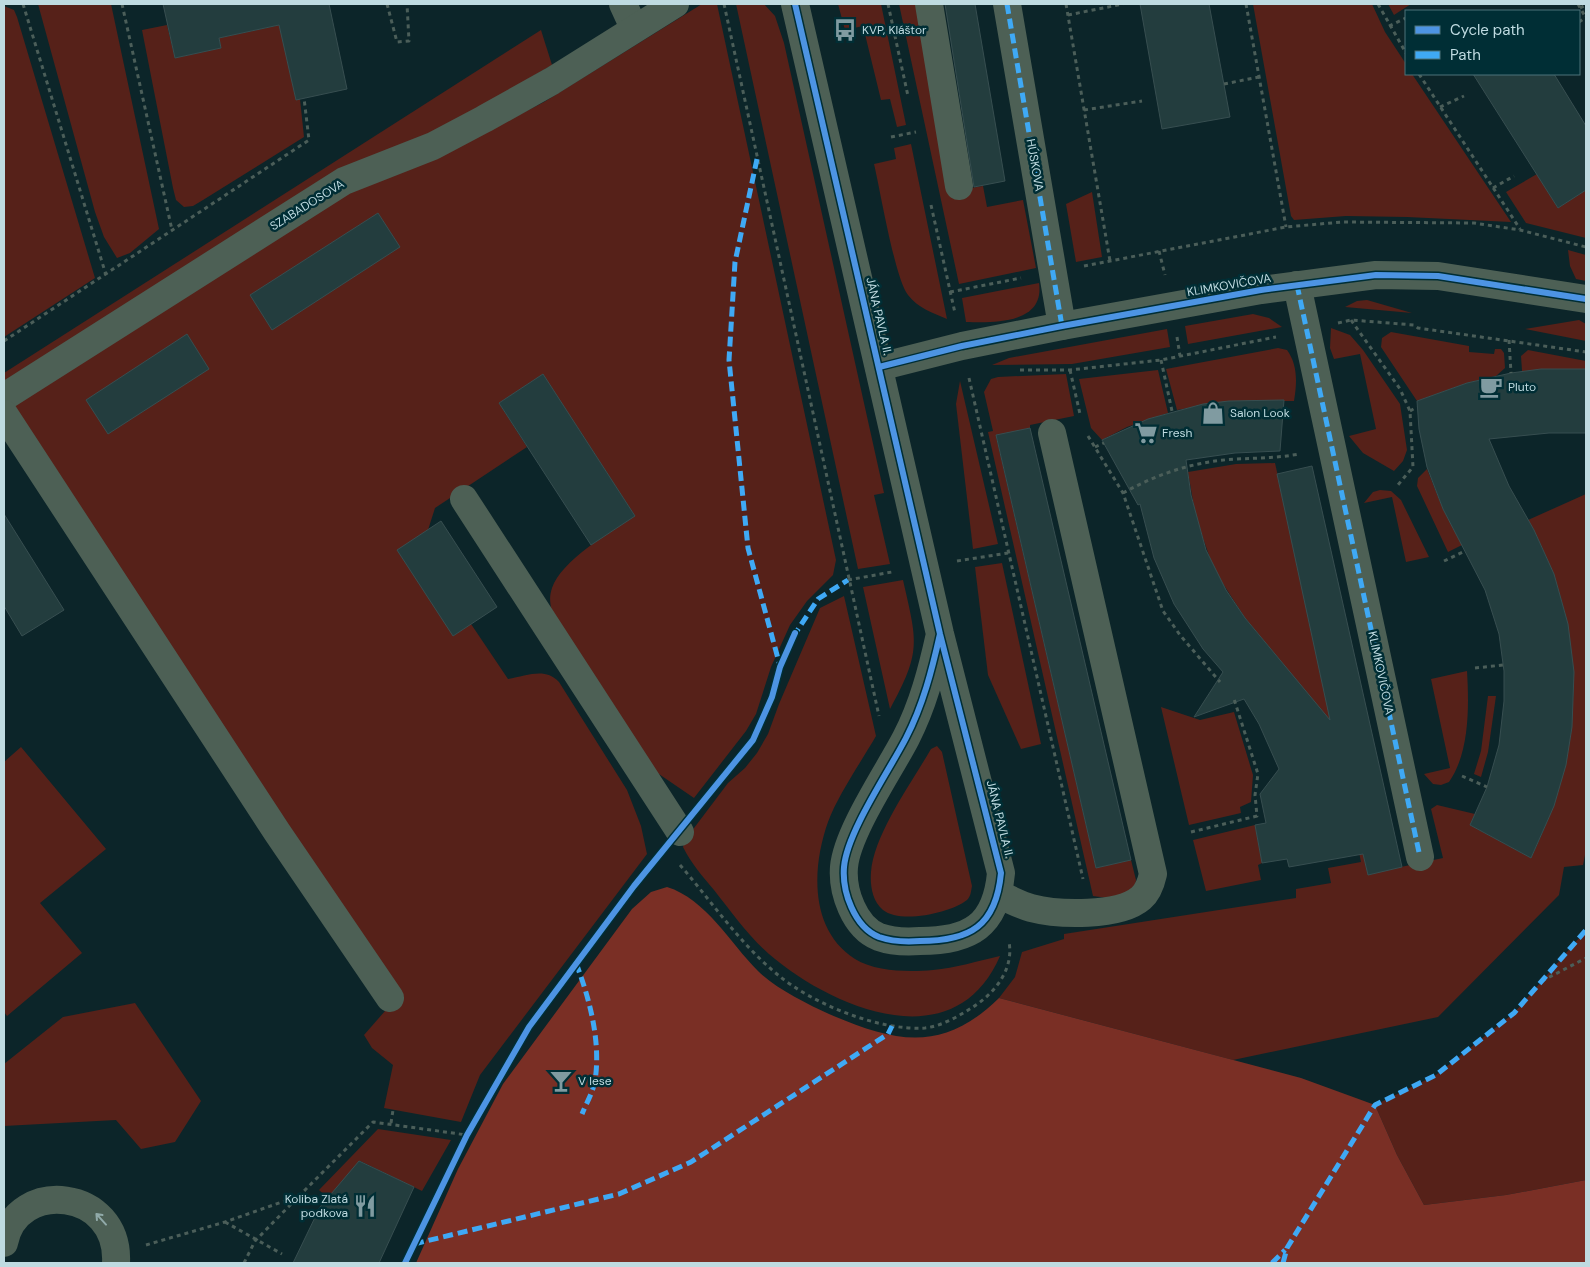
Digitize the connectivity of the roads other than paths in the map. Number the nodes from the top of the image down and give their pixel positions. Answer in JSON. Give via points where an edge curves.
{"nodes":[{"id":1,"x":675,"y":4,"type":"edge"},
{"id":2,"x":795,"y":4,"type":"edge"},
{"id":3,"x":929,"y":4,"type":"edge"},
{"id":4,"x":1008,"y":4,"type":"edge"},
{"id":5,"x":629,"y":16,"type":"edge"},
{"id":6,"x":959,"y":186,"type":"dead end"},
{"id":7,"x":1297,"y":285,"type":"junction"},
{"id":8,"x":1586,"y":299,"type":"edge"},
{"id":9,"x":1062,"y":326,"type":"junction"},
{"id":10,"x":879,"y":367,"type":"junction"},
{"id":11,"x":4,"y":398,"type":"edge"},
{"id":12,"x":4,"y":414,"type":"edge"},
{"id":13,"x":1052,"y":433,"type":"dead end"},
{"id":14,"x":464,"y":499,"type":"dead end"},
{"id":15,"x":940,"y":634,"type":"junction"},
{"id":16,"x":680,"y":832,"type":"dead end"},
{"id":17,"x":1420,"y":856,"type":"dead end"},
{"id":18,"x":998,"y":899,"type":"junction"},
{"id":19,"x":390,"y":998,"type":"dead end"},
{"id":20,"x":4,"y":1200,"type":"edge"},
{"id":21,"x":43,"y":1201,"type":"junction"},
{"id":22,"x":4,"y":1243,"type":"edge"},
{"id":23,"x":116,"y":1257,"type":"edge"}],
"edges":[{"from":1,"to":5,"type":"street","name":"SZABADOSOVA"},
{"from":2,"to":10,"type":"street","name":"JÁNA PAVLA II."},
{"from":3,"to":6,"type":"street"},
{"from":4,"to":9,"type":"street","name":"HÚSKOVA"},
{"from":5,"to":11,"type":"street","name":"SZABADOSOVA","via":[[552,81],[432,146],[344,181]]},
{"from":7,"to":8,"type":"street","name":"KLIMKOVIČOVA","via":[[1393,274],[1438,276]]},
{"from":7,"to":9,"type":"street","name":"KLIMKOVIČOVA"},
{"from":7,"to":17,"type":"street","name":"KLIMKOVIČOVA"},
{"from":9,"to":10,"type":"street","name":"KLIMKOVIČOVA"},
{"from":10,"to":15,"type":"street","name":"JÁNA PAVLA II."},
{"from":12,"to":19,"type":"street","via":[[276,832]]},
{"from":13,"to":18,"type":"street","via":[[1153,866],[1152,882],[1141,898],[1116,909],[1092,912],[1045,910]]},
{"from":14,"to":16,"type":"street"},
{"from":15,"to":18,"type":"street","name":"JÁNA PAVLA II.","via":[[998,854],[1001,873]]},
{"from":15,"to":18,"type":"street","name":"JÁNA PAVLA II.","via":[[926,694],[849,844],[844,888],[863,925],[877,936],[896,942],[958,938],[973,931]]},
{"from":20,"to":21,"type":"street"},
{"from":21,"to":22,"type":"street","via":[[14,1221]]},
{"from":23,"to":21,"type":"street","one_way":true,"via":[[108,1228],[91,1209],[60,1199]]}]}
